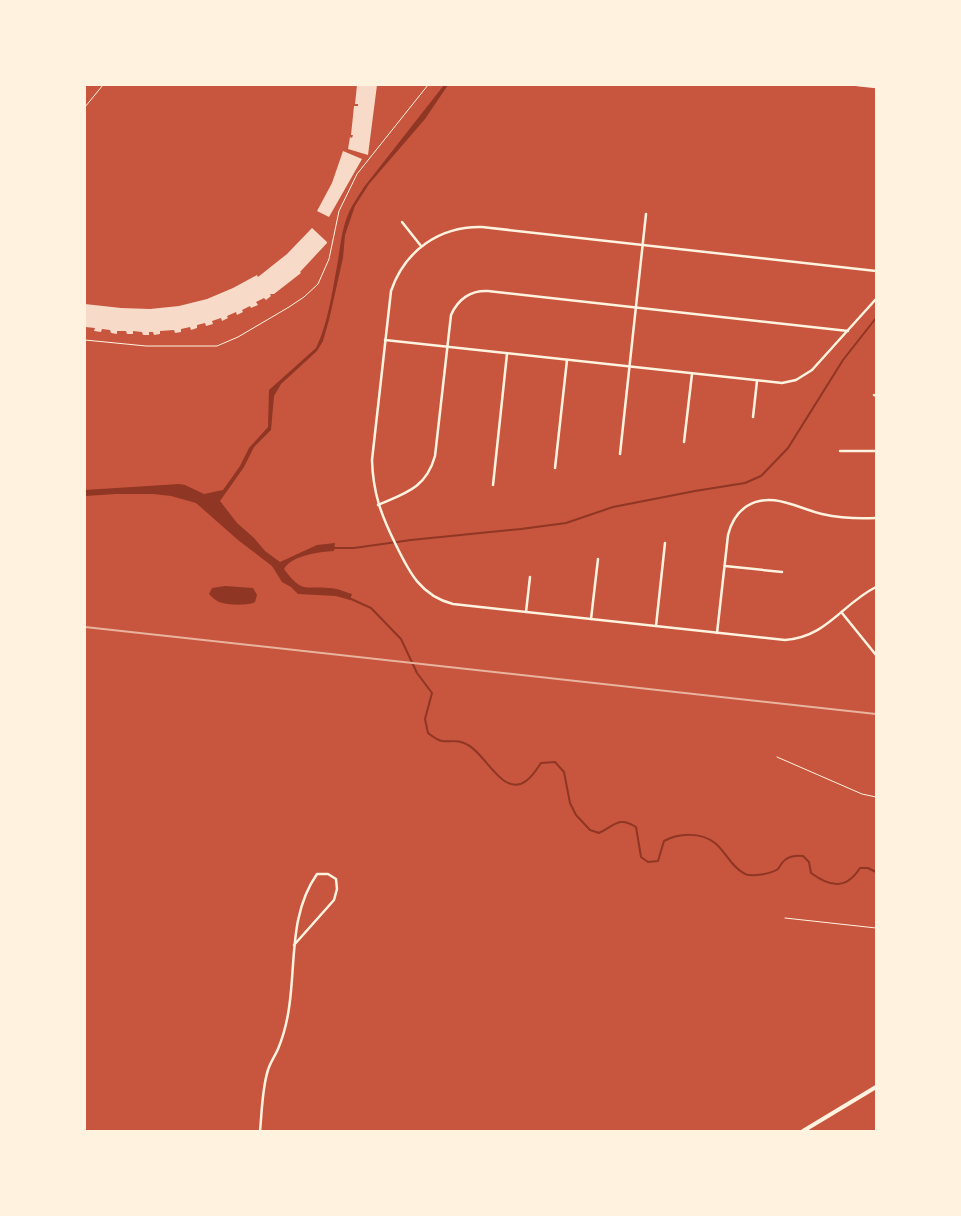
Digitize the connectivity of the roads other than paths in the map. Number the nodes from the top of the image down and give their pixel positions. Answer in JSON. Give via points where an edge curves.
{"nodes":[{"id":1,"x":103,"y":85,"type":"edge"},
{"id":2,"x":428,"y":85,"type":"edge"},
{"id":3,"x":857,"y":85,"type":"edge"},
{"id":4,"x":876,"y":87,"type":"edge"},
{"id":5,"x":85,"y":107,"type":"edge"},
{"id":6,"x":646,"y":214,"type":"dead end"},
{"id":7,"x":402,"y":222,"type":"dead end"},
{"id":8,"x":643,"y":245,"type":"junction"},
{"id":9,"x":421,"y":246,"type":"junction"},
{"id":10,"x":876,"y":271,"type":"edge"},
{"id":11,"x":876,"y":299,"type":"edge"},
{"id":12,"x":636,"y":307,"type":"junction"},
{"id":13,"x":848,"y":330,"type":"junction"},
{"id":14,"x":85,"y":340,"type":"edge"},
{"id":15,"x":385,"y":340,"type":"junction"},
{"id":16,"x":448,"y":347,"type":"junction"},
{"id":17,"x":507,"y":354,"type":"junction"},
{"id":18,"x":567,"y":360,"type":"junction"},
{"id":19,"x":630,"y":367,"type":"junction"},
{"id":20,"x":692,"y":374,"type":"junction"},
{"id":21,"x":757,"y":381,"type":"junction"},
{"id":22,"x":753,"y":418,"type":"dead end"},
{"id":23,"x":684,"y":442,"type":"dead end"},
{"id":24,"x":840,"y":451,"type":"dead end"},
{"id":25,"x":876,"y":451,"type":"edge"},
{"id":26,"x":620,"y":454,"type":"dead end"},
{"id":27,"x":555,"y":468,"type":"dead end"},
{"id":28,"x":493,"y":485,"type":"dead end"},
{"id":29,"x":378,"y":505,"type":"junction"},
{"id":30,"x":876,"y":518,"type":"edge"},
{"id":31,"x":665,"y":544,"type":"dead end"},
{"id":32,"x":598,"y":559,"type":"dead end"},
{"id":33,"x":725,"y":566,"type":"junction"},
{"id":34,"x":782,"y":572,"type":"dead end"},
{"id":35,"x":530,"y":576,"type":"dead end"},
{"id":36,"x":876,"y":587,"type":"edge"},
{"id":37,"x":526,"y":612,"type":"junction"},
{"id":38,"x":842,"y":612,"type":"junction"},
{"id":39,"x":591,"y":619,"type":"junction"},
{"id":40,"x":656,"y":626,"type":"junction"},
{"id":41,"x":717,"y":633,"type":"junction"},
{"id":42,"x":876,"y":655,"type":"edge"},
{"id":43,"x":777,"y":757,"type":"dead end"},
{"id":44,"x":876,"y":797,"type":"edge"},
{"id":45,"x":785,"y":918,"type":"dead end"},
{"id":46,"x":876,"y":928,"type":"edge"},
{"id":47,"x":294,"y":945,"type":"junction"},
{"id":48,"x":876,"y":1087,"type":"edge"},
{"id":49,"x":260,"y":1131,"type":"edge"},
{"id":50,"x":802,"y":1131,"type":"edge"}],
"edges":[{"from":1,"to":5,"type":"lane"},
{"from":2,"to":14,"type":"lane","via":[[358,174],[339,212],[326,267],[318,284],[304,296],[217,346],[152,346]]},
{"from":3,"to":4,"type":"street"},
{"from":6,"to":8,"type":"street"},
{"from":7,"to":9,"type":"street"},
{"from":8,"to":9,"type":"street","via":[[473,227],[444,233]]},
{"from":8,"to":10,"type":"street"},
{"from":8,"to":12,"type":"street"},
{"from":9,"to":15,"type":"street","via":[[404,264],[393,285]]},
{"from":11,"to":13,"type":"street"},
{"from":12,"to":13,"type":"street"},
{"from":12,"to":16,"type":"street","via":[[476,292],[464,297],[455,308],[450,320]]},
{"from":12,"to":19,"type":"street"},
{"from":13,"to":21,"type":"street","via":[[818,365],[804,376],[786,382]]},
{"from":15,"to":16,"type":"street"},
{"from":15,"to":29,"type":"street","via":[[372,460]]},
{"from":16,"to":17,"type":"street"},
{"from":16,"to":29,"type":"street","via":[[432,466],[414,489]]},
{"from":17,"to":18,"type":"street"},
{"from":17,"to":28,"type":"street"},
{"from":18,"to":19,"type":"street"},
{"from":18,"to":27,"type":"street"},
{"from":19,"to":20,"type":"street"},
{"from":19,"to":26,"type":"street"},
{"from":20,"to":21,"type":"street"},
{"from":20,"to":23,"type":"street"},
{"from":21,"to":22,"type":"street"},
{"from":24,"to":25,"type":"street"},
{"from":29,"to":37,"type":"street","via":[[397,548],[415,581],[424,590],[458,605]]},
{"from":30,"to":33,"type":"street","via":[[834,517],[778,500],[756,502],[740,512],[732,524]]},
{"from":31,"to":40,"type":"street"},
{"from":32,"to":39,"type":"street"},
{"from":33,"to":34,"type":"street"},
{"from":33,"to":41,"type":"street"},
{"from":35,"to":37,"type":"street"},
{"from":36,"to":38,"type":"street"},
{"from":37,"to":39,"type":"street"},
{"from":38,"to":41,"type":"street","via":[[816,631],[795,639]]},
{"from":38,"to":42,"type":"street"},
{"from":39,"to":40,"type":"street"},
{"from":40,"to":41,"type":"street"},
{"from":43,"to":44,"type":"lane"},
{"from":45,"to":46,"type":"lane"},
{"from":47,"to":47,"type":"street","via":[[300,911],[310,884],[317,874],[328,874],[336,879],[334,900]]},
{"from":47,"to":49,"type":"street","via":[[289,1008],[282,1037],[268,1067]]},
{"from":48,"to":50,"type":"main road"}]}
